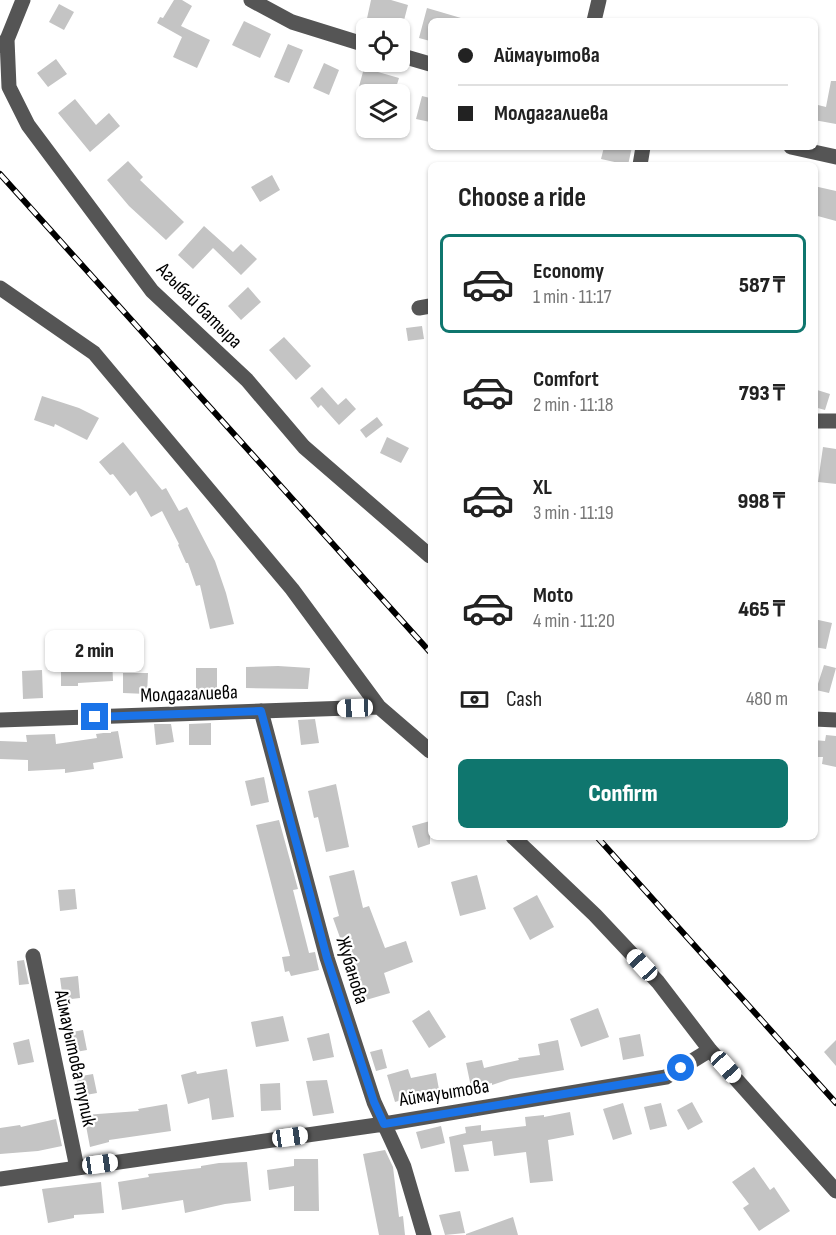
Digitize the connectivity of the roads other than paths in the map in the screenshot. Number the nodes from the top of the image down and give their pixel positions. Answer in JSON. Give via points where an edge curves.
{"nodes":[{"id":1,"x":23,"y":0,"type":"edge"},
{"id":2,"x":251,"y":0,"type":"edge"},
{"id":3,"x":599,"y":0,"type":"edge"},
{"id":4,"x":595,"y":18,"type":"edge"},
{"id":5,"x":8,"y":39,"type":"junction"},
{"id":6,"x":356,"y":42,"type":"edge"},
{"id":7,"x":0,"y":58,"type":"edge"},
{"id":8,"x":410,"y":58,"type":"edge"},
{"id":9,"x":428,"y":63,"type":"edge"},
{"id":10,"x":804,"y":150,"type":"edge"},
{"id":11,"x":836,"y":157,"type":"edge"},
{"id":12,"x":0,"y":288,"type":"edge"},
{"id":13,"x":818,"y":421,"type":"edge"},
{"id":14,"x":836,"y":421,"type":"edge"},
{"id":15,"x":428,"y":554,"type":"edge"},
{"id":16,"x":379,"y":707,"type":"junction"},
{"id":17,"x":261,"y":711,"type":"junction"},
{"id":18,"x":818,"y":719,"type":"edge"},
{"id":19,"x":0,"y":720,"type":"edge"},
{"id":20,"x":836,"y":720,"type":"edge"},
{"id":21,"x":428,"y":748,"type":"edge"},
{"id":22,"x":516,"y":840,"type":"edge"},
{"id":23,"x":33,"y":956,"type":"dead end"},
{"id":24,"x":710,"y":1050,"type":"junction"},
{"id":25,"x":384,"y":1124,"type":"junction"},
{"id":26,"x":77,"y":1168,"type":"junction"},
{"id":27,"x":0,"y":1179,"type":"edge"},
{"id":28,"x":836,"y":1191,"type":"edge"},
{"id":29,"x":424,"y":1235,"type":"edge"}],
"edges":[{"from":1,"to":5,"type":"street"},
{"from":2,"to":6,"type":"street","via":[[292,22]]},
{"from":3,"to":4,"type":"street"},
{"from":5,"to":7,"type":"street"},
{"from":5,"to":15,"type":"street","name":"Агыбай батыра","via":[[9,87],[28,125],[152,291],[247,380],[304,447]]},
{"from":8,"to":9,"type":"street"},
{"from":10,"to":11,"type":"street"},
{"from":12,"to":16,"type":"street","via":[[94,353],[292,589]]},
{"from":13,"to":14,"type":"street"},
{"from":16,"to":17,"type":"street","name":"Молдагалиева"},
{"from":16,"to":21,"type":"street"},
{"from":17,"to":19,"type":"street","name":"Молдагалиева"},
{"from":17,"to":25,"type":"street","name":"Жубанова","via":[[327,958]]},
{"from":18,"to":20,"type":"street"},
{"from":22,"to":24,"type":"street","via":[[658,982]]},
{"from":23,"to":26,"type":"street","name":"Аймауытова тупик"},
{"from":24,"to":25,"type":"street","name":"Аймауытова","via":[[666,1077]]},
{"from":24,"to":28,"type":"street"},
{"from":25,"to":26,"type":"street","name":"Аймауытова"},
{"from":25,"to":29,"type":"street","name":"Жубанова","via":[[404,1167]]},
{"from":26,"to":27,"type":"street","name":"Аймауытова"}]}
